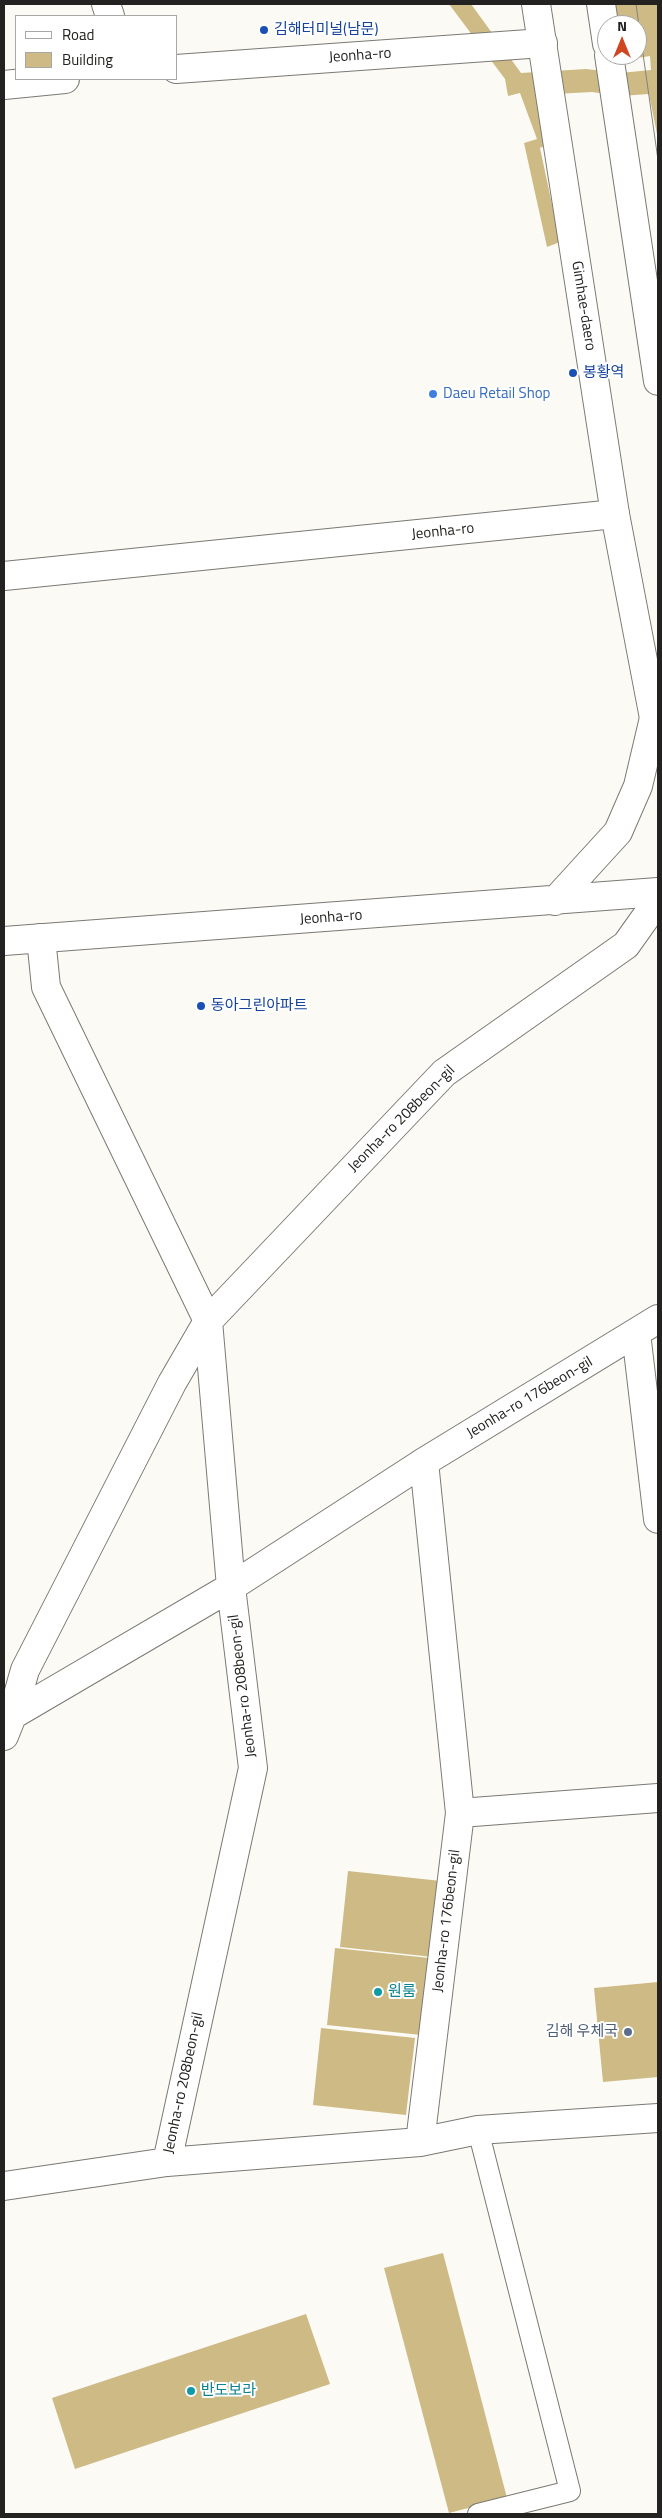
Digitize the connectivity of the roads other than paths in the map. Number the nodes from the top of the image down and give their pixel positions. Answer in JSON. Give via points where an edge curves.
{"nodes":[{"id":1,"x":536,"y":4,"type":"edge"},
{"id":2,"x":543,"y":43,"type":"junction"},
{"id":3,"x":611,"y":65,"type":"edge"},
{"id":4,"x":178,"y":69,"type":"edge"},
{"id":5,"x":55,"y":80,"type":"edge"},
{"id":6,"x":4,"y":85,"type":"edge"},
{"id":7,"x":658,"y":381,"type":"edge"},
{"id":8,"x":614,"y":514,"type":"junction"},
{"id":9,"x":4,"y":576,"type":"edge"},
{"id":10,"x":656,"y":721,"type":"edge"},
{"id":11,"x":658,"y":892,"type":"edge"},
{"id":12,"x":658,"y":900,"type":"edge"},
{"id":13,"x":555,"y":902,"type":"junction"},
{"id":14,"x":41,"y":938,"type":"junction"},
{"id":15,"x":4,"y":941,"type":"edge"},
{"id":16,"x":208,"y":1321,"type":"junction"},
{"id":17,"x":647,"y":1326,"type":"edge"},
{"id":18,"x":424,"y":1462,"type":"junction"},
{"id":19,"x":658,"y":1519,"type":"edge"},
{"id":20,"x":231,"y":1588,"type":"junction"},
{"id":21,"x":7,"y":1724,"type":"edge"},
{"id":22,"x":658,"y":1798,"type":"edge"},
{"id":23,"x":460,"y":1813,"type":"junction"},
{"id":24,"x":658,"y":2118,"type":"edge"},
{"id":25,"x":478,"y":2130,"type":"junction"},
{"id":26,"x":420,"y":2142,"type":"junction"},
{"id":27,"x":167,"y":2162,"type":"junction"},
{"id":28,"x":4,"y":2186,"type":"edge"},
{"id":29,"x":478,"y":2514,"type":"edge"}],
"edges":[{"from":1,"to":2,"type":"street","name":"Gimhae-daero"},
{"from":2,"to":4,"type":"street","name":"Jeonha-ro"},
{"from":2,"to":8,"type":"street","name":"Gimhae-daero"},
{"from":3,"to":7,"type":"street"},
{"from":5,"to":6,"type":"street"},
{"from":8,"to":9,"type":"street","name":"Jeonha-ro"},
{"from":8,"to":10,"type":"street","name":"Gimhae-daero"},
{"from":10,"to":13,"type":"street","via":[[638,786],[618,832]]},
{"from":11,"to":13,"type":"street","name":"Jeonha-ro"},
{"from":12,"to":16,"type":"street","name":"Jeonha-ro 208beon-gil","via":[[626,945],[444,1073]]},
{"from":13,"to":14,"type":"street","name":"Jeonha-ro"},
{"from":14,"to":15,"type":"street","name":"Jeonha-ro"},
{"from":14,"to":16,"type":"street","via":[[46,987]]},
{"from":16,"to":20,"type":"street","name":"Jeonha-ro 208beon-gil"},
{"from":16,"to":21,"type":"street","name":"Jeonha-ro 208beon-gil","via":[[172,1384],[25,1670]]},
{"from":17,"to":18,"type":"street","name":"Jeonha-ro 176beon-gil"},
{"from":17,"to":19,"type":"street","name":"Jeonha-ro 176beon-gil"},
{"from":18,"to":20,"type":"street","name":"Jeonha-ro 176beon-gil"},
{"from":18,"to":23,"type":"street","name":"Jeonha-ro 176beon-gil"},
{"from":20,"to":21,"type":"street","name":"Jeonha-ro 176beon-gil"},
{"from":20,"to":27,"type":"street","name":"Jeonha-ro 208beon-gil","via":[[253,1768]]},
{"from":22,"to":23,"type":"street"},
{"from":23,"to":26,"type":"street","name":"Jeonha-ro 176beon-gil"},
{"from":24,"to":25,"type":"street"},
{"from":25,"to":26,"type":"street"},
{"from":25,"to":29,"type":"lane","via":[[570,2491]]},
{"from":26,"to":27,"type":"street","name":"Jeonha-ro 208beon-gil"},
{"from":27,"to":28,"type":"street","name":"Jeonha-ro 208beon-gil"}]}
